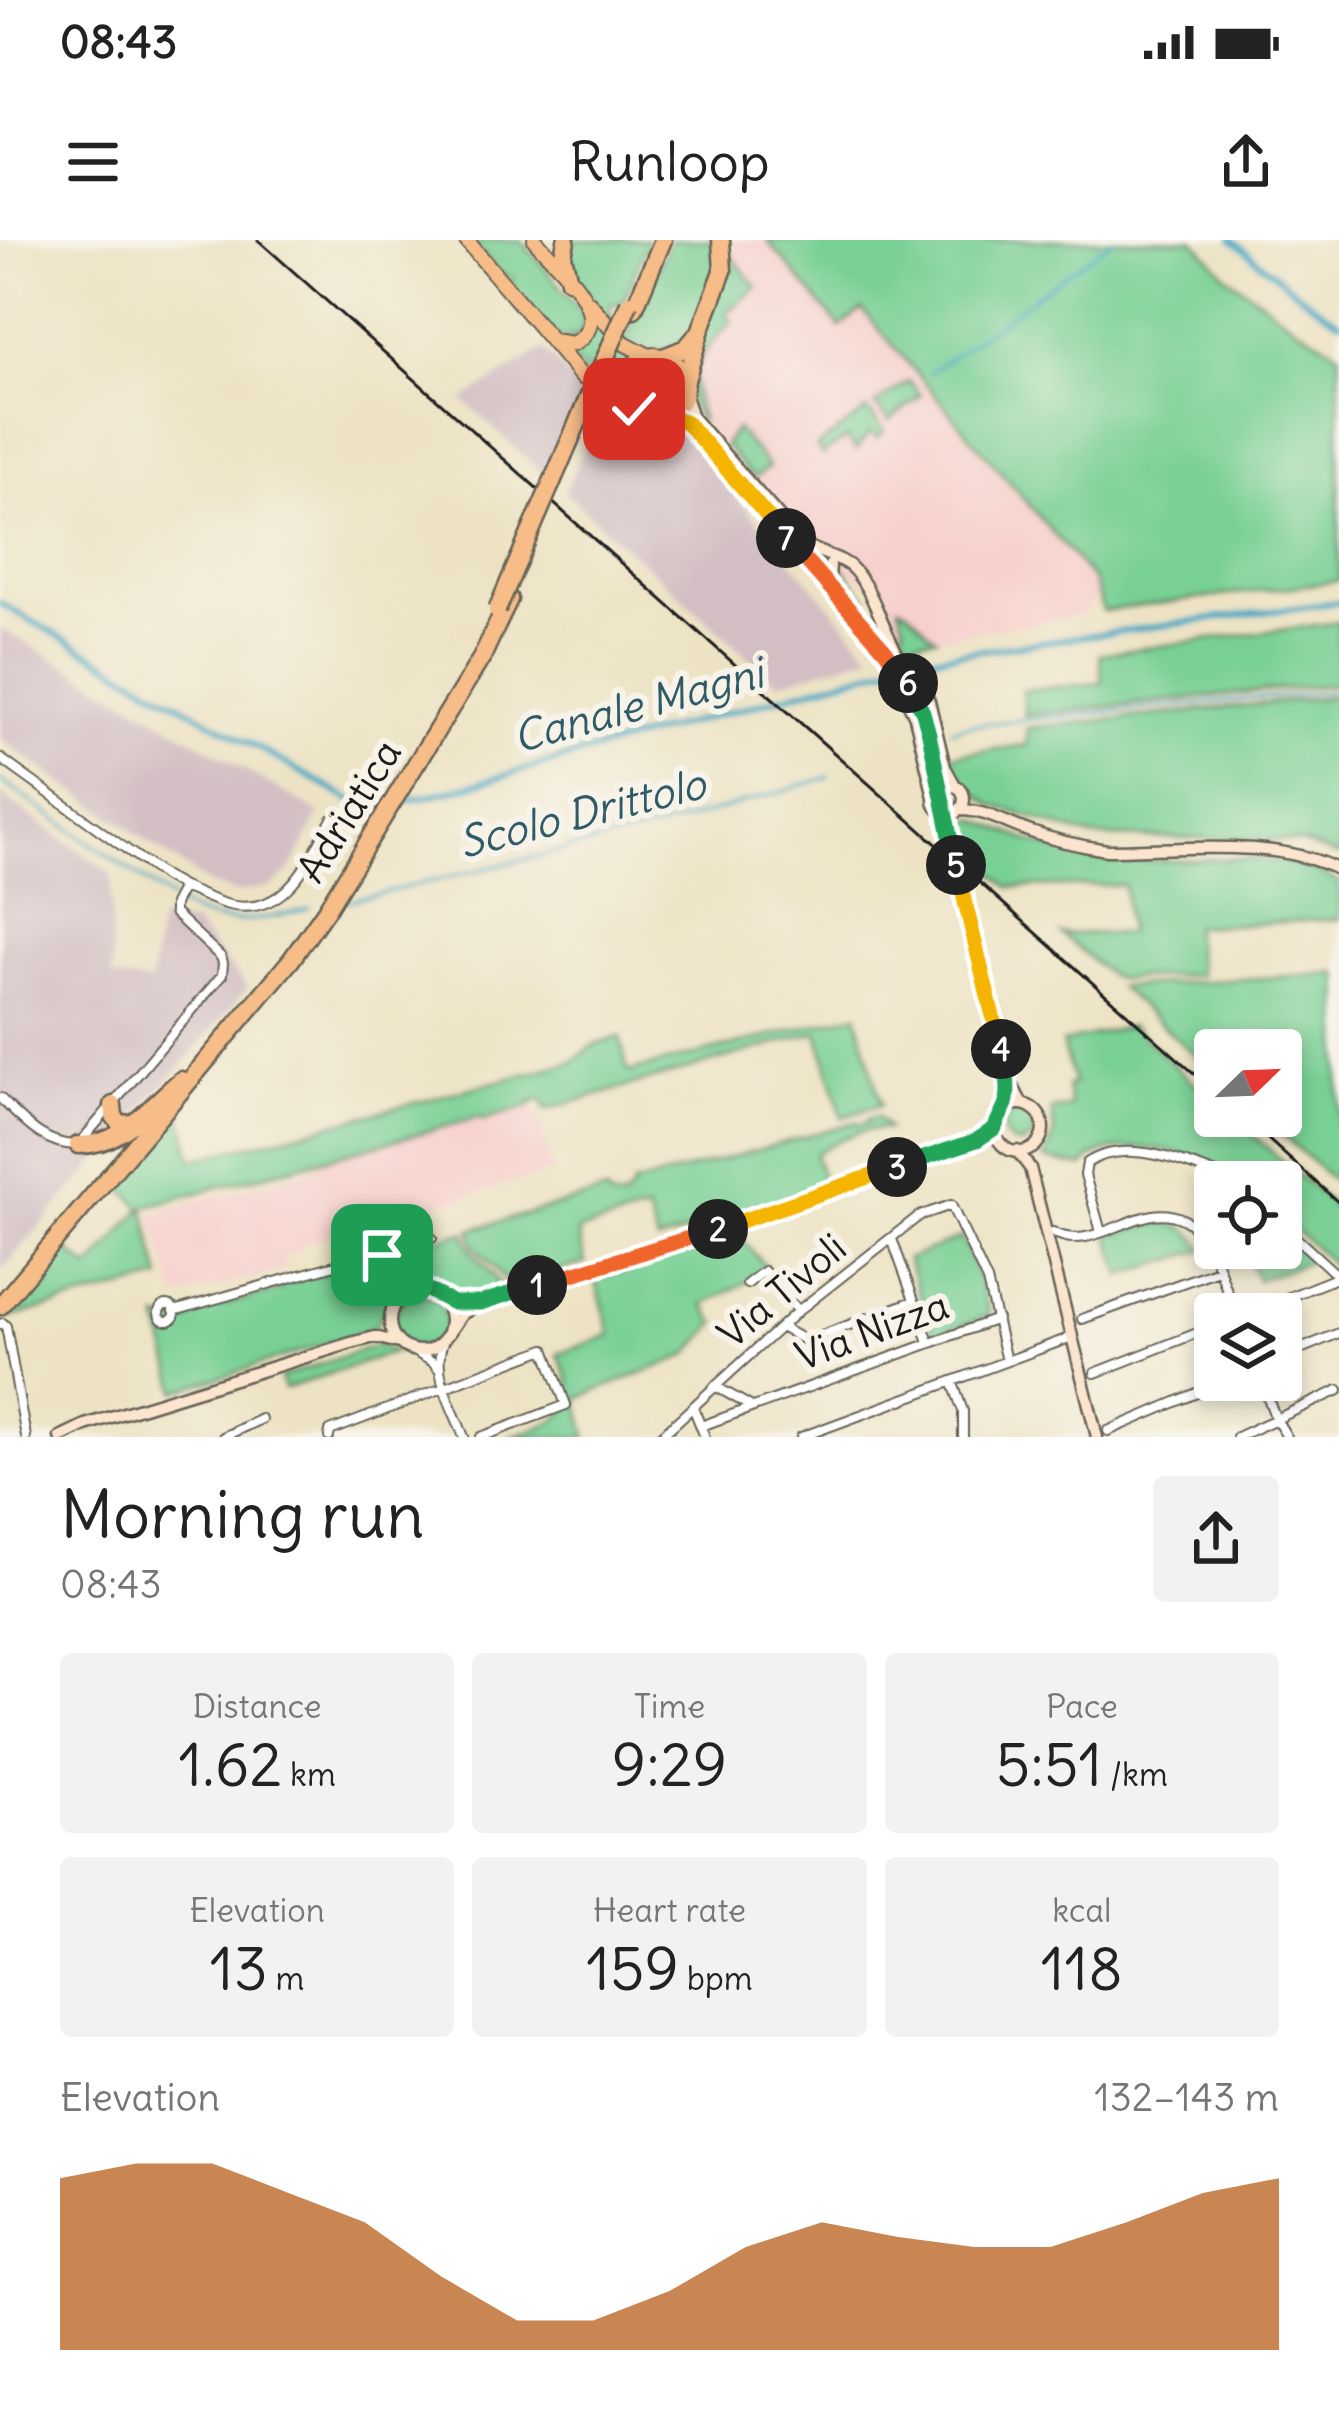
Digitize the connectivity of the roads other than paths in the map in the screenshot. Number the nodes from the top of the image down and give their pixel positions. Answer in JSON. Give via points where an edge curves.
{"nodes":[{"id":1,"x":466,"y":240,"type":"edge"},
{"id":2,"x":535,"y":240,"type":"edge"},
{"id":3,"x":566,"y":240,"type":"edge"},
{"id":4,"x":659,"y":240,"type":"edge"},
{"id":5,"x":721,"y":245,"type":"edge"},
{"id":6,"x":569,"y":280,"type":"junction"},
{"id":7,"x":587,"y":301,"type":"junction"},
{"id":8,"x":701,"y":329,"type":"junction"},
{"id":9,"x":552,"y":341,"type":"junction"},
{"id":10,"x":647,"y":355,"type":"junction"},
{"id":11,"x":666,"y":356,"type":"junction"},
{"id":12,"x":686,"y":388,"type":"junction"},
{"id":13,"x":626,"y":396,"type":"junction"},
{"id":14,"x":666,"y":415,"type":"junction"},
{"id":15,"x":837,"y":563,"type":"junction"},
{"id":16,"x":823,"y":581,"type":"junction"},
{"id":17,"x":841,"y":601,"type":"junction"},
{"id":18,"x":892,"y":652,"type":"junction"},
{"id":19,"x":906,"y":675,"type":"junction"},
{"id":20,"x":0,"y":758,"type":"edge"},
{"id":21,"x":960,"y":791,"type":"junction"},
{"id":22,"x":934,"y":797,"type":"junction"},
{"id":23,"x":960,"y":810,"type":"junction"},
{"id":24,"x":990,"y":815,"type":"junction"},
{"id":25,"x":332,"y":820,"type":"dead end"},
{"id":26,"x":364,"y":843,"type":"junction"},
{"id":27,"x":1339,"y":870,"type":"edge"},
{"id":28,"x":180,"y":891,"type":"junction"},
{"id":29,"x":1007,"y":1077,"type":"junction"},
{"id":30,"x":181,"y":1079,"type":"junction"},
{"id":31,"x":0,"y":1098,"type":"edge"},
{"id":32,"x":1022,"y":1104,"type":"junction"},
{"id":33,"x":113,"y":1105,"type":"junction"},
{"id":34,"x":1006,"y":1107,"type":"junction"},
{"id":35,"x":134,"y":1123,"type":"junction"},
{"id":36,"x":995,"y":1128,"type":"junction"},
{"id":37,"x":977,"y":1140,"type":"junction"},
{"id":38,"x":1001,"y":1143,"type":"junction"},
{"id":39,"x":78,"y":1145,"type":"junction"},
{"id":40,"x":1034,"y":1146,"type":"junction"},
{"id":41,"x":1017,"y":1151,"type":"junction"},
{"id":42,"x":1194,"y":1165,"type":"edge"},
{"id":43,"x":1030,"y":1168,"type":"junction"},
{"id":44,"x":1194,"y":1227,"type":"edge"},
{"id":45,"x":1102,"y":1232,"type":"junction"},
{"id":46,"x":1047,"y":1233,"type":"junction"},
{"id":47,"x":405,"y":1236,"type":"junction"},
{"id":48,"x":892,"y":1239,"type":"junction"},
{"id":49,"x":1302,"y":1243,"type":"edge"},
{"id":50,"x":386,"y":1244,"type":"junction"},
{"id":51,"x":409,"y":1254,"type":"junction"},
{"id":52,"x":364,"y":1257,"type":"junction"},
{"id":53,"x":394,"y":1258,"type":"junction"},
{"id":54,"x":1218,"y":1270,"type":"joint"},
{"id":55,"x":1339,"y":1277,"type":"edge"},
{"id":56,"x":747,"y":1284,"type":"dead end"},
{"id":57,"x":427,"y":1291,"type":"junction"},
{"id":58,"x":1227,"y":1293,"type":"edge"},
{"id":59,"x":1299,"y":1293,"type":"edge"},
{"id":60,"x":0,"y":1294,"type":"edge"},
{"id":61,"x":398,"y":1299,"type":"junction"},
{"id":62,"x":443,"y":1300,"type":"junction"},
{"id":63,"x":914,"y":1301,"type":"junction"},
{"id":64,"x":480,"y":1303,"type":"junction"},
{"id":65,"x":0,"y":1306,"type":"edge"},
{"id":66,"x":174,"y":1311,"type":"dead end"},
{"id":67,"x":799,"y":1311,"type":"junction"},
{"id":68,"x":390,"y":1316,"type":"junction"},
{"id":69,"x":997,"y":1318,"type":"junction"},
{"id":70,"x":1082,"y":1318,"type":"dead end"},
{"id":71,"x":781,"y":1327,"type":"junction"},
{"id":72,"x":0,"y":1329,"type":"edge"},
{"id":73,"x":1339,"y":1333,"type":"edge"},
{"id":74,"x":1194,"y":1334,"type":"edge"},
{"id":75,"x":1073,"y":1336,"type":"junction"},
{"id":76,"x":446,"y":1338,"type":"junction"},
{"id":77,"x":351,"y":1342,"type":"junction"},
{"id":78,"x":929,"y":1342,"type":"junction"},
{"id":79,"x":399,"y":1343,"type":"junction"},
{"id":80,"x":1302,"y":1348,"type":"edge"},
{"id":81,"x":413,"y":1351,"type":"junction"},
{"id":82,"x":1006,"y":1361,"type":"junction"},
{"id":83,"x":439,"y":1369,"type":"junction"},
{"id":84,"x":1095,"y":1373,"type":"dead end"},
{"id":85,"x":952,"y":1381,"type":"junction"},
{"id":86,"x":445,"y":1385,"type":"junction"},
{"id":87,"x":715,"y":1386,"type":"junction"},
{"id":88,"x":1339,"y":1390,"type":"edge"},
{"id":89,"x":1194,"y":1394,"type":"edge"},
{"id":90,"x":1269,"y":1401,"type":"edge"},
{"id":91,"x":693,"y":1407,"type":"junction"},
{"id":92,"x":751,"y":1407,"type":"junction"},
{"id":93,"x":262,"y":1419,"type":"dead end"},
{"id":94,"x":1276,"y":1419,"type":"junction"},
{"id":95,"x":700,"y":1426,"type":"junction"},
{"id":96,"x":1103,"y":1434,"type":"edge"},
{"id":97,"x":27,"y":1436,"type":"edge"},
{"id":98,"x":60,"y":1437,"type":"edge"},
{"id":99,"x":223,"y":1437,"type":"edge"},
{"id":100,"x":329,"y":1437,"type":"edge"},
{"id":101,"x":464,"y":1437,"type":"edge"},
{"id":102,"x":481,"y":1437,"type":"edge"},
{"id":103,"x":660,"y":1437,"type":"edge"},
{"id":104,"x":705,"y":1437,"type":"edge"},
{"id":105,"x":801,"y":1437,"type":"edge"},
{"id":106,"x":963,"y":1437,"type":"edge"},
{"id":107,"x":1237,"y":1437,"type":"edge"},
{"id":108,"x":1287,"y":1437,"type":"edge"}],
"edges":[{"from":1,"to":9,"type":"main road"},
{"from":2,"to":6,"type":"main road"},
{"from":3,"to":6,"type":"highway"},
{"from":4,"to":26,"type":"highway","name":"Adriatica","bridge":true,"via":[[652,273],[642,279],[497,610]]},
{"from":5,"to":8,"type":"highway","via":[[721,281]]},
{"from":6,"to":7,"type":"main road"},
{"from":7,"to":9,"type":"main road","via":[[591,321],[582,338]]},
{"from":7,"to":10,"type":"main road","via":[[624,343]]},
{"from":8,"to":11,"type":"highway"},
{"from":8,"to":12,"type":"highway"},
{"from":9,"to":13,"type":"main road","via":[[582,377]]},
{"from":10,"to":11,"type":"main road"},
{"from":10,"to":13,"type":"main road","via":[[627,371]]},
{"from":11,"to":12,"type":"main road","via":[[683,370]]},
{"from":12,"to":14,"type":"main road"},
{"from":12,"to":15,"type":"main road","via":[[692,417],[796,536]]},
{"from":13,"to":14,"type":"main road","via":[[640,413]]},
{"from":14,"to":16,"type":"main road","via":[[687,423]]},
{"from":15,"to":16,"type":"main road"},
{"from":15,"to":17,"type":"main road","via":[[829,580]]},
{"from":15,"to":18,"type":"main road","via":[[855,571],[882,606]]},
{"from":16,"to":17,"type":"main road"},
{"from":17,"to":18,"type":"main road"},
{"from":18,"to":19,"type":"main road"},
{"from":19,"to":21,"type":"main road","via":[[929,701],[945,767]]},
{"from":19,"to":22,"type":"main road"},
{"from":19,"to":29,"type":"main road","bridge":true,"via":[[929,734]]},
{"from":20,"to":28,"type":"street"},
{"from":21,"to":22,"type":"main road","via":[[942,787]]},
{"from":21,"to":23,"type":"main road"},
{"from":21,"to":24,"type":"main road"},
{"from":22,"to":23,"type":"main road","via":[[942,812]]},
{"from":23,"to":24,"type":"main road"},
{"from":24,"to":27,"type":"main road","via":[[1085,847],[1242,848]]},
{"from":25,"to":28,"type":"street","via":[[280,896],[226,904]]},
{"from":26,"to":30,"type":"highway","name":"Adriatica","via":[[280,962]]},
{"from":26,"to":65,"type":"highway","name":"Adriatica","via":[[292,960]]},
{"from":28,"to":33,"type":"street","via":[[177,919],[220,957],[222,975]]},
{"from":29,"to":32,"type":"main road"},
{"from":29,"to":34,"type":"main road"},
{"from":30,"to":35,"type":"highway"},
{"from":30,"to":60,"type":"highway","name":"Adriatica"},
{"from":31,"to":39,"type":"street","via":[[38,1133]]},
{"from":32,"to":34,"type":"main road"},
{"from":32,"to":40,"type":"main road","via":[[1043,1125]]},
{"from":33,"to":35,"type":"highway","via":[[120,1124]]},
{"from":33,"to":39,"type":"street"},
{"from":34,"to":36,"type":"main road"},
{"from":35,"to":39,"type":"highway","via":[[113,1138]]},
{"from":36,"to":37,"type":"main road"},
{"from":36,"to":38,"type":"main road"},
{"from":37,"to":38,"type":"main road"},
{"from":37,"to":64,"type":"main road"},
{"from":38,"to":41,"type":"main road"},
{"from":40,"to":41,"type":"main road"},
{"from":40,"to":43,"type":"main road"},
{"from":41,"to":43,"type":"main road"},
{"from":42,"to":45,"type":"street","via":[[1128,1152],[1087,1163]]},
{"from":43,"to":46,"type":"main road"},
{"from":44,"to":45,"type":"street","via":[[1174,1214]]},
{"from":45,"to":46,"type":"street"},
{"from":46,"to":75,"type":"main road"},
{"from":47,"to":50,"type":"street"},
{"from":47,"to":51,"type":"street"},
{"from":47,"to":51,"type":"street","via":[[432,1238]]},
{"from":48,"to":63,"type":"street"},
{"from":48,"to":67,"type":"street","name":"Via Tivoli"},
{"from":48,"to":69,"type":"street","name":"Via Tivoli","via":[[919,1216],[951,1205]]},
{"from":49,"to":55,"type":"street"},
{"from":50,"to":52,"type":"street"},
{"from":50,"to":53,"type":"street"},
{"from":51,"to":53,"type":"street"},
{"from":51,"to":57,"type":"street","via":[[411,1276]]},
{"from":52,"to":53,"type":"street"},
{"from":52,"to":66,"type":"street"},
{"from":53,"to":61,"type":"street","via":[[404,1282]]},
{"from":54,"to":58,"type":"street"},
{"from":54,"to":70,"type":"street"},
{"from":55,"to":59,"type":"street"},
{"from":56,"to":67,"type":"street","via":[[764,1271]]},
{"from":57,"to":61,"type":"main road"},
{"from":57,"to":62,"type":"main road"},
{"from":61,"to":68,"type":"main road"},
{"from":62,"to":64,"type":"main road"},
{"from":62,"to":76,"type":"main road"},
{"from":63,"to":71,"type":"street","via":[[806,1340]]},
{"from":63,"to":78,"type":"street"},
{"from":64,"to":76,"type":"main road"},
{"from":67,"to":71,"type":"street","name":"Via Tivoli"},
{"from":68,"to":77,"type":"main road"},
{"from":68,"to":79,"type":"main road"},
{"from":69,"to":78,"type":"street","name":"Via Nizza"},
{"from":69,"to":82,"type":"street"},
{"from":71,"to":87,"type":"street","name":"Via Tivoli"},
{"from":72,"to":97,"type":"street","via":[[3,1322]]},
{"from":73,"to":80,"type":"street"},
{"from":74,"to":84,"type":"street"},
{"from":75,"to":82,"type":"street"},
{"from":75,"to":96,"type":"main road"},
{"from":76,"to":81,"type":"main road"},
{"from":76,"to":83,"type":"street"},
{"from":77,"to":79,"type":"main road"},
{"from":77,"to":98,"type":"main road"},
{"from":78,"to":92,"type":"street","name":"Via Nizza"},
{"from":79,"to":81,"type":"main road"},
{"from":81,"to":83,"type":"street"},
{"from":82,"to":85,"type":"street"},
{"from":83,"to":86,"type":"street"},
{"from":85,"to":105,"type":"street"},
{"from":85,"to":106,"type":"street"},
{"from":86,"to":100,"type":"street"},
{"from":86,"to":101,"type":"street"},
{"from":86,"to":102,"type":"street","via":[[544,1349],[566,1406]]},
{"from":87,"to":91,"type":"street","name":"Via Tivoli"},
{"from":87,"to":92,"type":"street"},
{"from":88,"to":94,"type":"street"},
{"from":89,"to":96,"type":"street"},
{"from":90,"to":94,"type":"street"},
{"from":91,"to":95,"type":"street"},
{"from":91,"to":103,"type":"street","name":"Via Tivoli"},
{"from":92,"to":95,"type":"street","name":"Via Nizza"},
{"from":93,"to":99,"type":"street"},
{"from":94,"to":107,"type":"street"},
{"from":94,"to":108,"type":"street"},
{"from":95,"to":104,"type":"street"}]}
